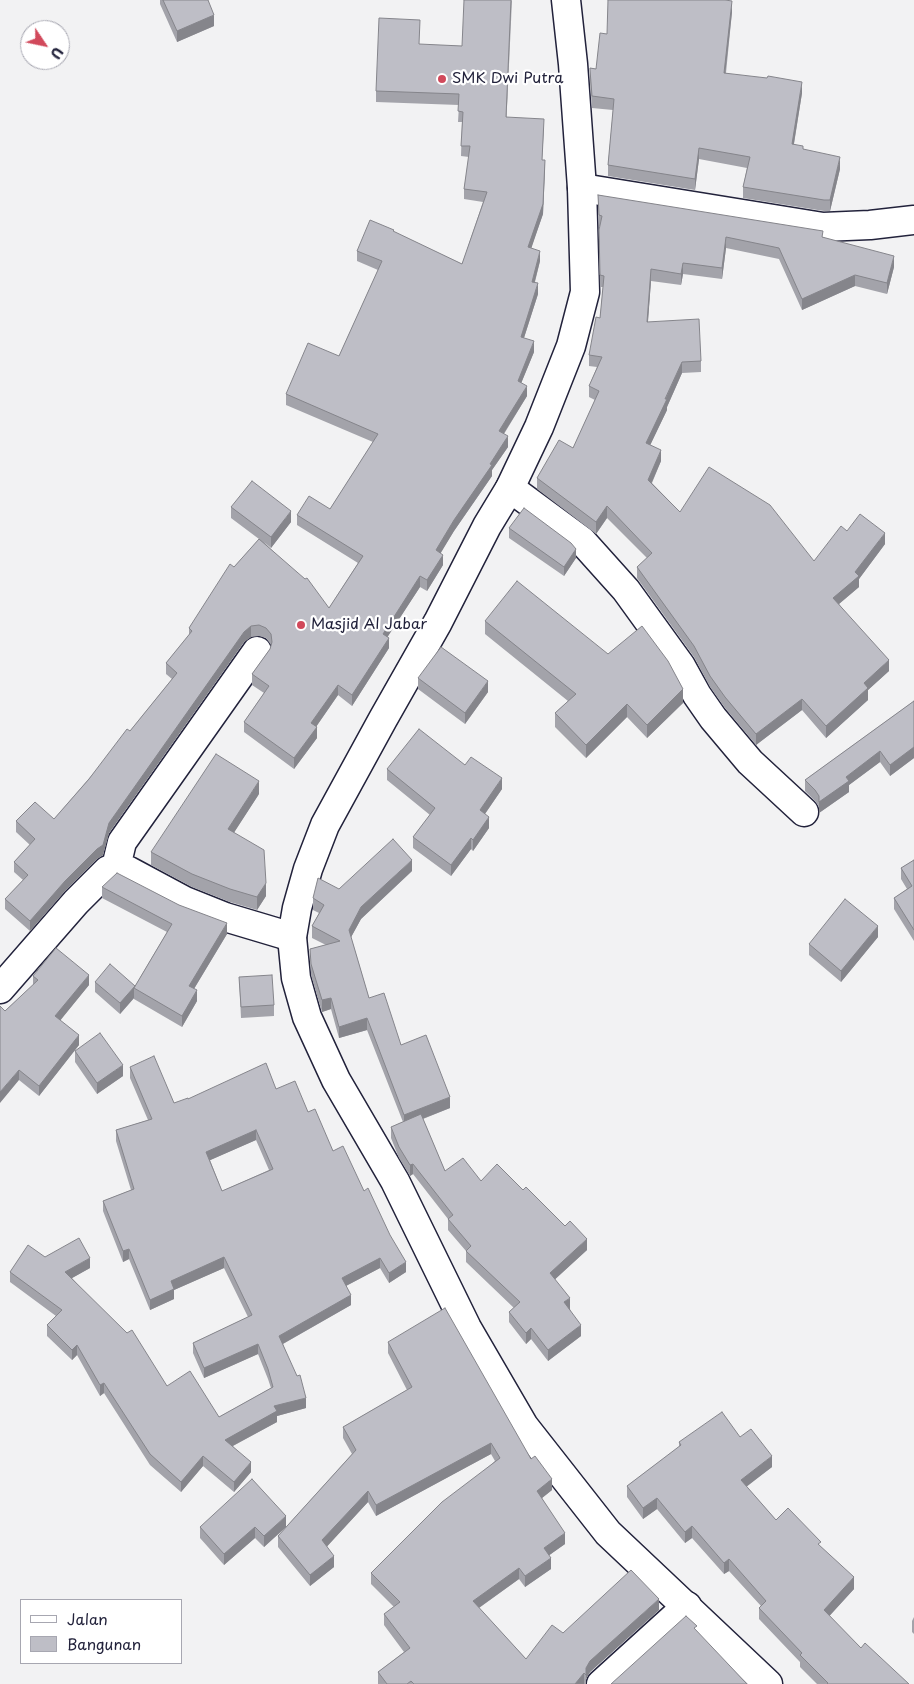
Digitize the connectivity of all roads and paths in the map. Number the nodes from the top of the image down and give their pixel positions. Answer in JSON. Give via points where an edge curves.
{"nodes":[{"id":1,"x":566,"y":0,"type":"edge"},
{"id":2,"x":582,"y":188,"type":"junction"},
{"id":3,"x":914,"y":220,"type":"edge"},
{"id":4,"x":510,"y":488,"type":"junction"},
{"id":5,"x":257,"y":651,"type":"dead end"},
{"id":6,"x":804,"y":812,"type":"dead end"},
{"id":7,"x":116,"y":867,"type":"junction"},
{"id":8,"x":292,"y":937,"type":"junction"},
{"id":9,"x":0,"y":989,"type":"edge"},
{"id":10,"x":687,"y":1606,"type":"junction"},
{"id":11,"x":601,"y":1684,"type":"edge"},
{"id":12,"x":768,"y":1684,"type":"edge"}],
"edges":[{"from":1,"to":2,"type":"main road","via":[[574,64]]},
{"from":2,"to":3,"type":"main road","via":[[823,227]]},
{"from":2,"to":4,"type":"main road","via":[[586,292],[571,346]]},
{"from":4,"to":6,"type":"main road","via":[[582,541],[626,590],[681,666],[713,718],[750,762]]},
{"from":4,"to":8,"type":"main road","via":[[325,825],[308,869]]},
{"from":5,"to":7,"type":"main road","via":[[122,842]]},
{"from":7,"to":8,"type":"main road","via":[[225,917]]},
{"from":7,"to":9,"type":"main road","via":[[108,870],[76,902]]},
{"from":8,"to":10,"type":"main road","via":[[296,978],[304,1007],[336,1080],[395,1181],[468,1328],[511,1405],[608,1533]]},
{"from":10,"to":11,"type":"main road"},
{"from":10,"to":12,"type":"main road"}]}
